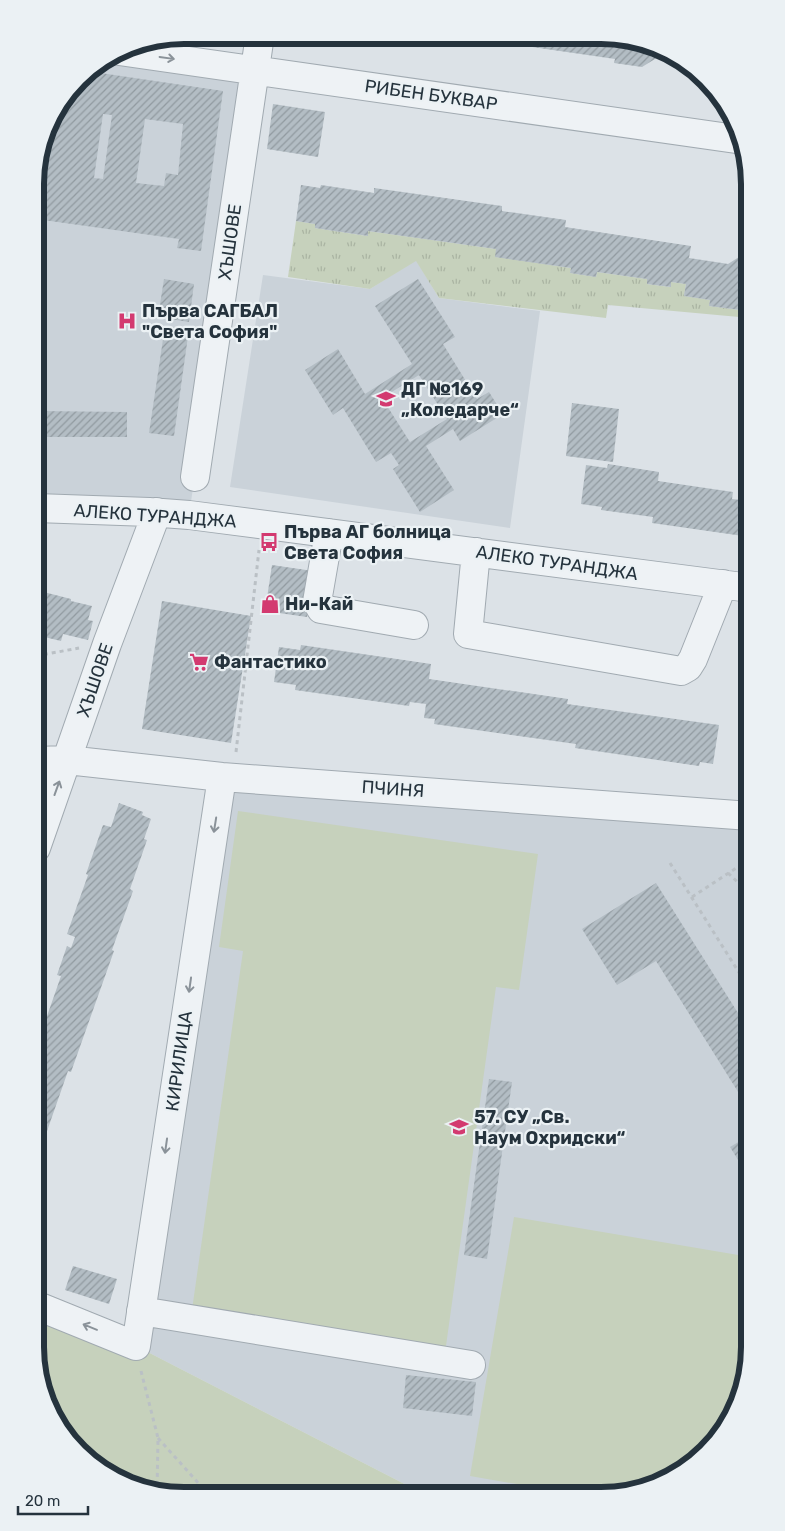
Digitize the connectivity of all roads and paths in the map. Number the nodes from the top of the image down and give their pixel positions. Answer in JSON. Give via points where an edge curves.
{"nodes":[{"id":1,"x":259,"y":44,"type":"edge"},
{"id":2,"x":133,"y":53,"type":"edge"},
{"id":3,"x":255,"y":70,"type":"junction"},
{"id":4,"x":734,"y":139,"type":"edge"},
{"id":5,"x":195,"y":477,"type":"dead end"},
{"id":6,"x":44,"y":508,"type":"edge"},
{"id":7,"x":157,"y":512,"type":"junction"},
{"id":8,"x":261,"y":524,"type":"junction"},
{"id":9,"x":329,"y":533,"type":"junction"},
{"id":10,"x":476,"y":552,"type":"junction"},
{"id":11,"x":723,"y":584,"type":"junction"},
{"id":12,"x":741,"y":587,"type":"edge"},
{"id":13,"x":414,"y":625,"type":"dead end"},
{"id":14,"x":107,"y":644,"type":"junction"},
{"id":15,"x":44,"y":655,"type":"edge"},
{"id":16,"x":44,"y":760,"type":"edge"},
{"id":17,"x":67,"y":760,"type":"junction"},
{"id":18,"x":228,"y":777,"type":"junction"},
{"id":19,"x":741,"y":815,"type":"edge"},
{"id":20,"x":44,"y":825,"type":"edge"},
{"id":21,"x":670,"y":863,"type":"dead end"},
{"id":22,"x":741,"y":865,"type":"edge"},
{"id":23,"x":728,"y":873,"type":"junction"},
{"id":24,"x":741,"y":885,"type":"edge"},
{"id":25,"x":692,"y":897,"type":"junction"},
{"id":26,"x":741,"y":976,"type":"edge"},
{"id":27,"x":44,"y":1309,"type":"edge"},
{"id":28,"x":141,"y":1311,"type":"junction"},
{"id":29,"x":136,"y":1346,"type":"junction"},
{"id":30,"x":472,"y":1365,"type":"dead end"},
{"id":31,"x":158,"y":1438,"type":"junction"},
{"id":32,"x":157,"y":1485,"type":"edge"},
{"id":33,"x":203,"y":1487,"type":"edge"}],
"edges":[{"from":1,"to":3,"type":"street","name":"ХЪШОВЕ"},
{"from":2,"to":3,"type":"street","name":"РИБЕН БУКВАР","one_way":true},
{"from":3,"to":4,"type":"street","name":"РИБЕН БУКВАР"},
{"from":3,"to":5,"type":"street","name":"ХЪШОВЕ"},
{"from":6,"to":7,"type":"street","name":"АЛЕКО ТУРАНДЖА"},
{"from":7,"to":8,"type":"street","name":"АЛЕКО ТУРАНДЖА"},
{"from":7,"to":14,"type":"street","name":"ХЪШОВЕ"},
{"from":8,"to":9,"type":"street","name":"АЛЕКО ТУРАНДЖА"},
{"from":8,"to":18,"type":"path"},
{"from":9,"to":10,"type":"street","name":"АЛЕКО ТУРАНДЖА"},
{"from":9,"to":13,"type":"street","via":[[317,602],[321,609]]},
{"from":10,"to":11,"type":"street","name":"АЛЕКО ТУРАНДЖА"},
{"from":10,"to":11,"type":"street","via":[[468,634],[681,671],[693,660]]},
{"from":11,"to":12,"type":"street","name":"АЛЕКО ТУРАНДЖА"},
{"from":14,"to":15,"type":"path"},
{"from":14,"to":17,"type":"street","name":"ХЪШОВЕ"},
{"from":16,"to":17,"type":"street","name":"ПЧИНЯ"},
{"from":17,"to":18,"type":"street","name":"ПЧИНЯ"},
{"from":20,"to":17,"type":"street","name":"ХЪШОВЕ","one_way":true},
{"from":18,"to":19,"type":"street","name":"ПЧИНЯ"},
{"from":18,"to":28,"type":"street","name":"КИРИЛИЦА","one_way":true},
{"from":21,"to":25,"type":"path"},
{"from":22,"to":23,"type":"path"},
{"from":23,"to":24,"type":"path"},
{"from":23,"to":25,"type":"path"},
{"from":25,"to":26,"type":"path"},
{"from":29,"to":27,"type":"street","one_way":true},
{"from":28,"to":29,"type":"street","name":"КИРИЛИЦА"},
{"from":28,"to":30,"type":"street"},
{"from":29,"to":31,"type":"path"},
{"from":31,"to":32,"type":"path"},
{"from":31,"to":33,"type":"path"}]}
